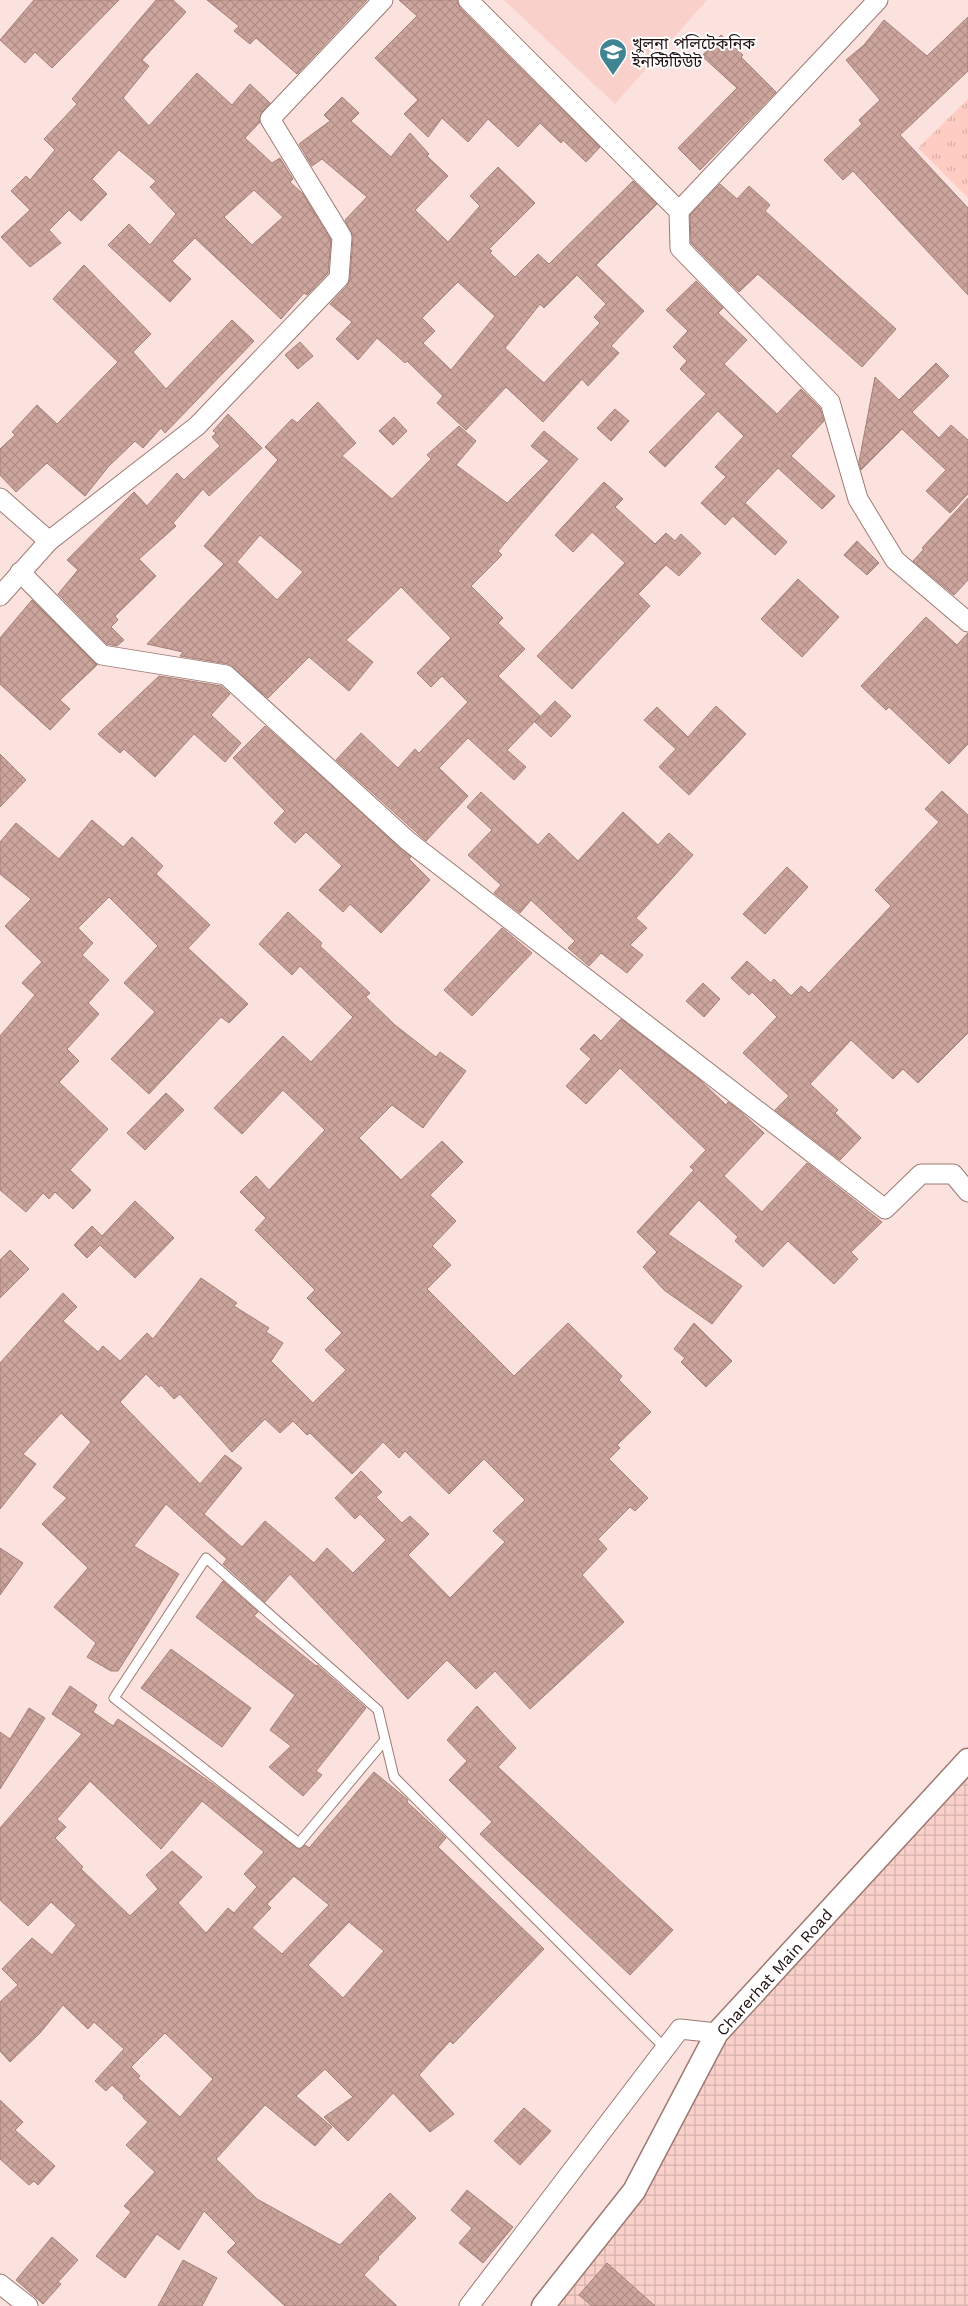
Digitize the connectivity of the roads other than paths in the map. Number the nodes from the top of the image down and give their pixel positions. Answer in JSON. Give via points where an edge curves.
{"nodes":[{"id":1,"x":383,"y":0,"type":"edge"},
{"id":2,"x":468,"y":0,"type":"edge"},
{"id":3,"x":878,"y":0,"type":"edge"},
{"id":4,"x":679,"y":211,"type":"junction"},
{"id":5,"x":0,"y":498,"type":"edge"},
{"id":6,"x":49,"y":541,"type":"junction"},
{"id":7,"x":20,"y":572,"type":"junction"},
{"id":8,"x":0,"y":596,"type":"edge"},
{"id":9,"x":968,"y":622,"type":"edge"},
{"id":10,"x":968,"y":1192,"type":"edge"},
{"id":11,"x":385,"y":1740,"type":"junction"},
{"id":12,"x":968,"y":1760,"type":"edge"},
{"id":13,"x":717,"y":2033,"type":"junction"},
{"id":14,"x":666,"y":2048,"type":"junction"},
{"id":15,"x":0,"y":2284,"type":"edge"},
{"id":16,"x":28,"y":2306,"type":"edge"},
{"id":17,"x":469,"y":2306,"type":"edge"},
{"id":18,"x":543,"y":2306,"type":"edge"}],
"edges":[{"from":1,"to":6,"type":"street","via":[[270,119],[342,237],[340,278],[197,426]]},
{"from":2,"to":4,"type":"street"},
{"from":3,"to":4,"type":"street"},
{"from":4,"to":9,"type":"street","via":[[680,248],[830,402],[858,499],[895,560]]},
{"from":5,"to":6,"type":"street"},
{"from":6,"to":7,"type":"street"},
{"from":7,"to":8,"type":"street"},
{"from":7,"to":10,"type":"street","via":[[102,656],[226,675],[408,841],[885,1209],[921,1174],[953,1174]]},
{"from":11,"to":11,"type":"lane","via":[[378,1710],[206,1558],[114,1698],[299,1842]]},
{"from":11,"to":14,"type":"lane","via":[[394,1776]]},
{"from":12,"to":13,"type":"street","name":"Charerhat Main Road"},
{"from":13,"to":14,"type":"street","via":[[680,2029]]},
{"from":13,"to":18,"type":"street","name":"Charerhat Main Road","via":[[634,2191]]},
{"from":14,"to":17,"type":"street"},
{"from":15,"to":16,"type":"street"}]}
